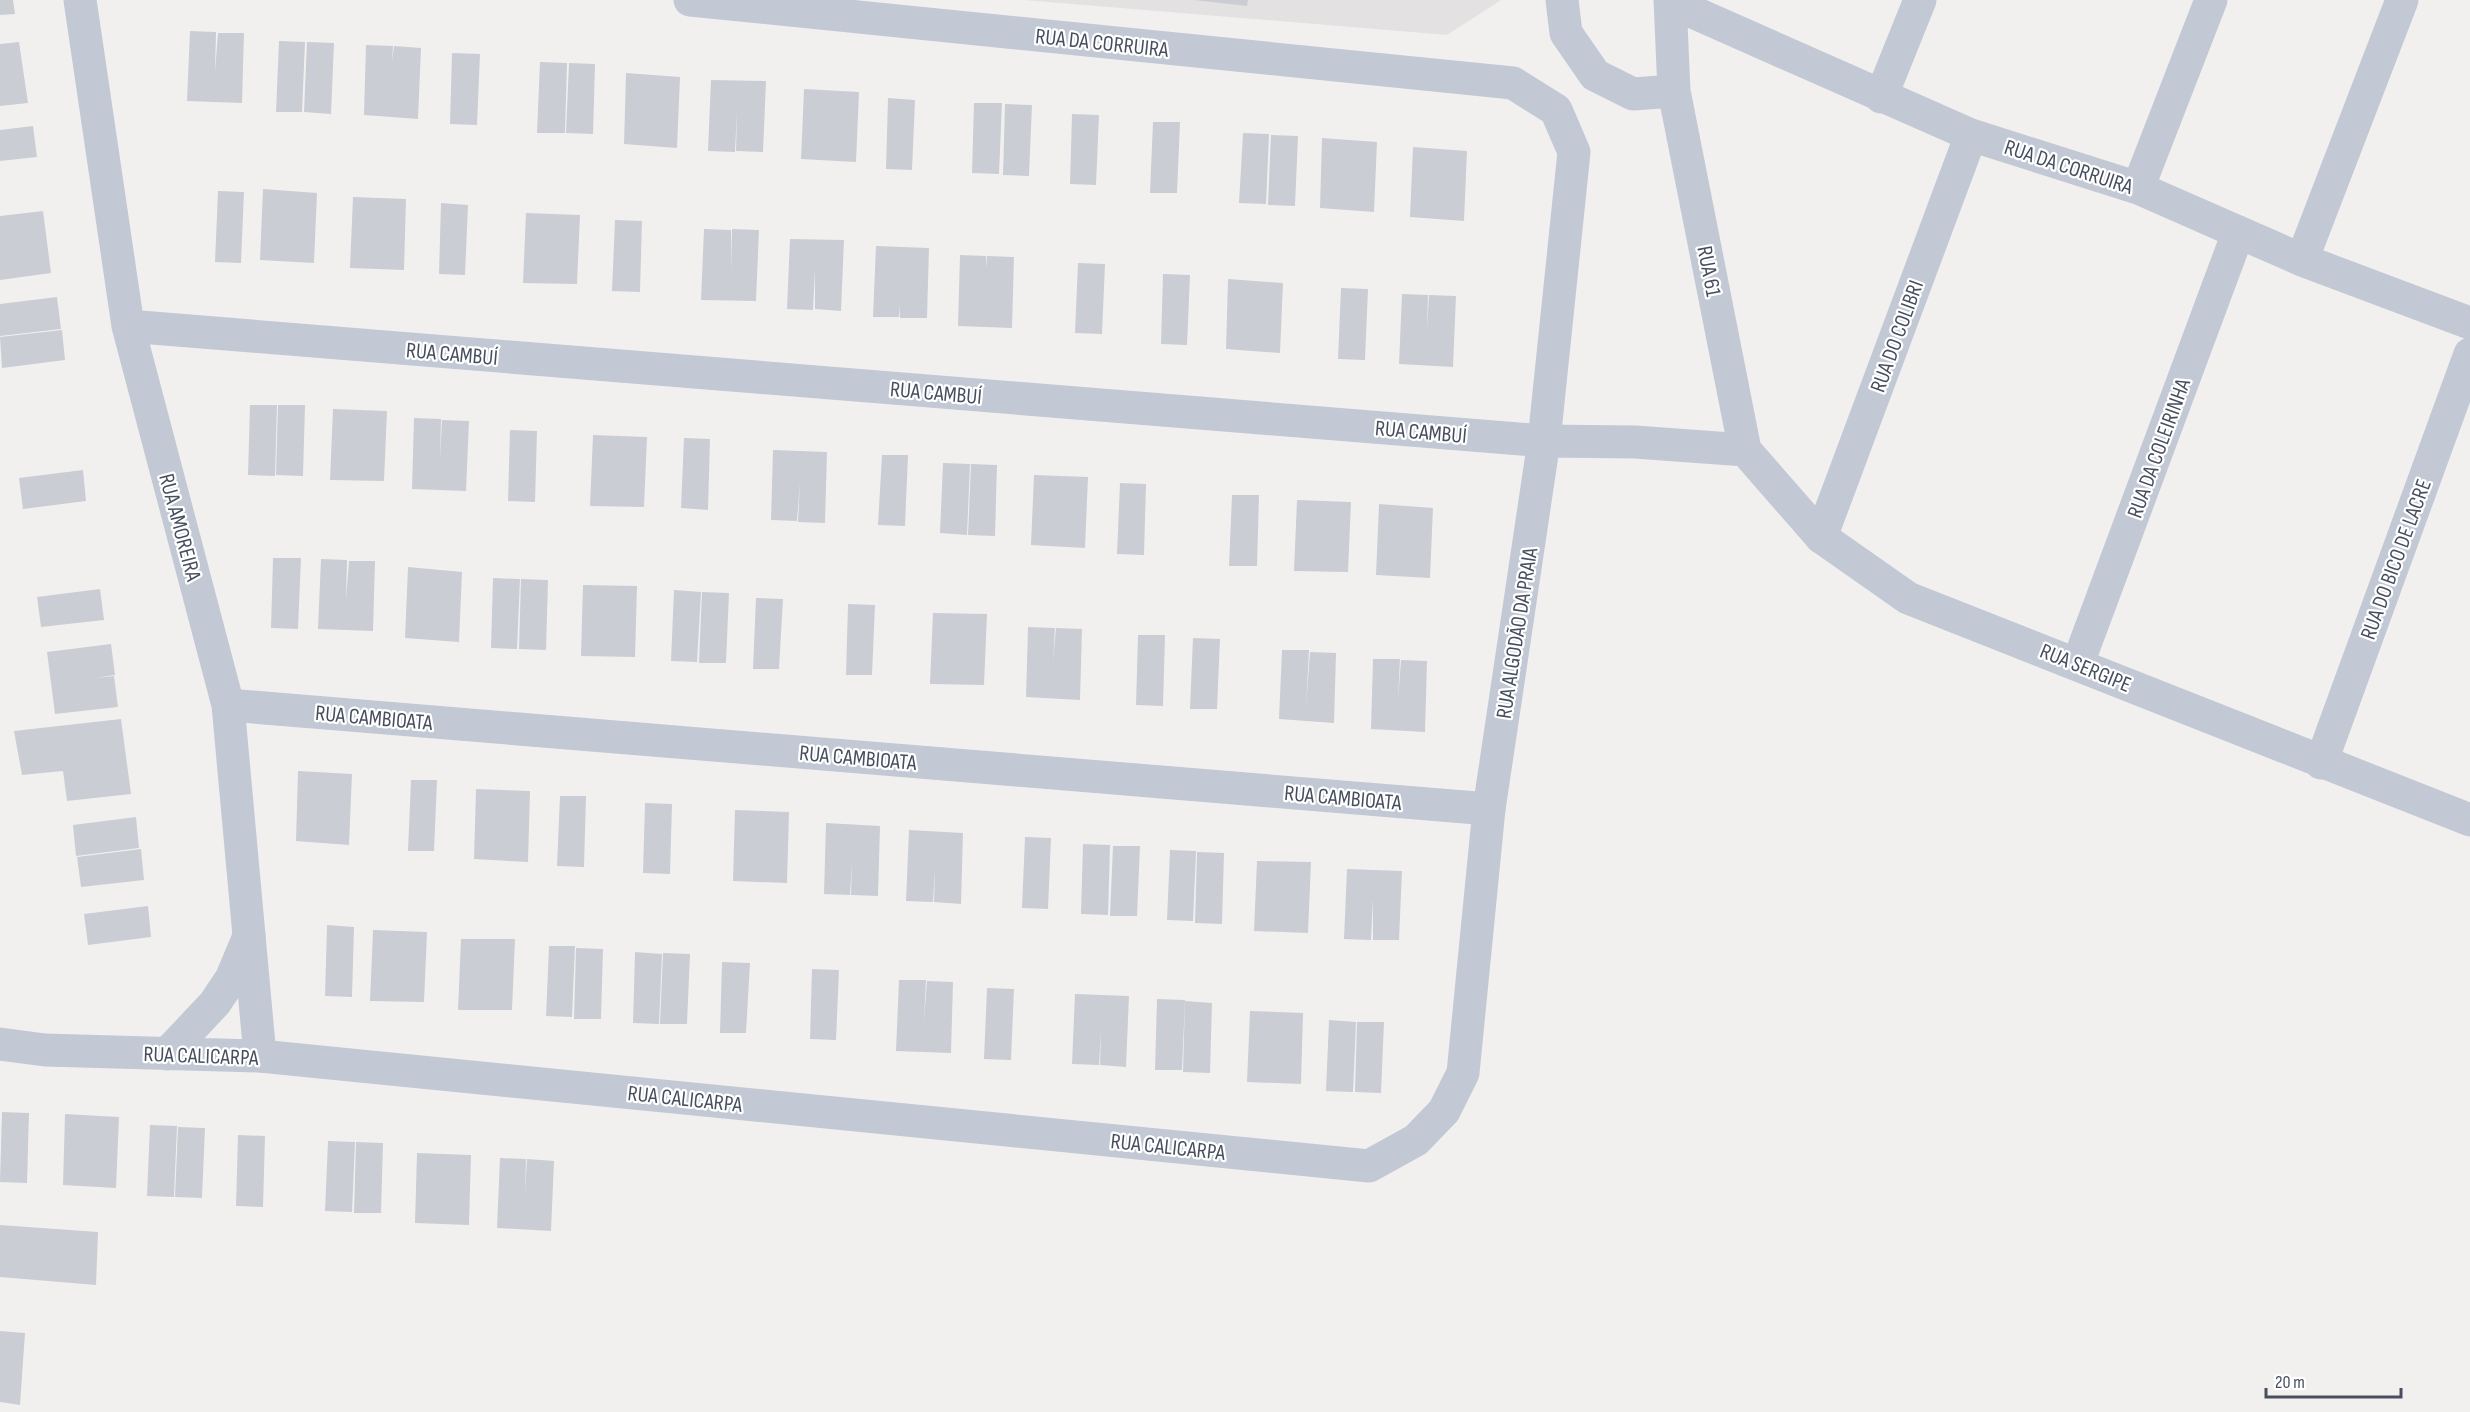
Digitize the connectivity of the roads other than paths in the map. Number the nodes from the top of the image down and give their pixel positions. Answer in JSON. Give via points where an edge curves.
{"nodes":[{"id":1,"x":80,"y":0,"type":"edge"},
{"id":2,"x":690,"y":0,"type":"edge"},
{"id":3,"x":1562,"y":0,"type":"edge"},
{"id":4,"x":1920,"y":0,"type":"edge"},
{"id":5,"x":2211,"y":0,"type":"edge"},
{"id":6,"x":2402,"y":0,"type":"edge"},
{"id":7,"x":1670,"y":1,"type":"edge"},
{"id":8,"x":1513,"y":83,"type":"joint"},
{"id":9,"x":1674,"y":92,"type":"junction"},
{"id":10,"x":1881,"y":97,"type":"junction"},
{"id":11,"x":1971,"y":135,"type":"junction"},
{"id":12,"x":2138,"y":188,"type":"junction"},
{"id":13,"x":2238,"y":233,"type":"junction"},
{"id":14,"x":2302,"y":260,"type":"junction"},
{"id":15,"x":2470,"y":323,"type":"edge"},
{"id":16,"x":128,"y":327,"type":"junction"},
{"id":17,"x":2470,"y":354,"type":"edge"},
{"id":18,"x":1544,"y":441,"type":"junction"},
{"id":19,"x":1745,"y":450,"type":"junction"},
{"id":20,"x":1821,"y":537,"type":"junction"},
{"id":21,"x":2078,"y":663,"type":"junction"},
{"id":22,"x":228,"y":705,"type":"junction"},
{"id":23,"x":2321,"y":763,"type":"junction"},
{"id":24,"x":1489,"y":809,"type":"junction"},
{"id":25,"x":2470,"y":820,"type":"edge"},
{"id":26,"x":249,"y":936,"type":"junction"},
{"id":27,"x":0,"y":1044,"type":"edge"},
{"id":28,"x":167,"y":1054,"type":"junction"},
{"id":29,"x":260,"y":1056,"type":"junction"},
{"id":30,"x":1369,"y":1166,"type":"joint"}],
"edges":[{"from":1,"to":16,"type":"street","name":"RUA AMOREIRA"},
{"from":2,"to":8,"type":"street","name":"RUA DA CORRUIRA"},
{"from":3,"to":9,"type":"street","via":[[1566,33],[1595,75],[1633,94]]},
{"from":4,"to":10,"type":"street"},
{"from":5,"to":12,"type":"street"},
{"from":6,"to":14,"type":"street"},
{"from":7,"to":9,"type":"street","name":"RUA 61"},
{"from":7,"to":10,"type":"street","name":"RUA DA CORRUIRA"},
{"from":8,"to":18,"type":"street","name":"RUA ALGODÃO DA PRAIA","via":[[1556,110],[1574,152]]},
{"from":9,"to":19,"type":"street","name":"RUA 61"},
{"from":10,"to":11,"type":"street","name":"RUA DA CORRUIRA"},
{"from":11,"to":12,"type":"street","name":"RUA DA CORRUIRA"},
{"from":11,"to":20,"type":"street","name":"RUA DO COLIBRI"},
{"from":12,"to":13,"type":"street","name":"RUA DA CORRUIRA"},
{"from":13,"to":14,"type":"street","name":"RUA DA CORRUIRA"},
{"from":13,"to":21,"type":"street","name":"RUA DA COLEIRINHA"},
{"from":14,"to":15,"type":"street","name":"RUA DA CORRUIRA"},
{"from":16,"to":18,"type":"street","name":"RUA CAMBUÍ"},
{"from":16,"to":22,"type":"street","name":"RUA AMOREIRA"},
{"from":17,"to":23,"type":"street","name":"RUA DO BICO DE LACRE"},
{"from":18,"to":19,"type":"street","name":"RUA CAMBUÍ","via":[[1635,442]]},
{"from":18,"to":24,"type":"street","name":"RUA ALGODÃO DA PRAIA"},
{"from":19,"to":20,"type":"street","name":"RUA SERGIPE"},
{"from":20,"to":21,"type":"street","name":"RUA SERGIPE","via":[[1908,598]]},
{"from":21,"to":23,"type":"street","name":"RUA SERGIPE"},
{"from":22,"to":24,"type":"street","name":"RUA CAMBIOATA"},
{"from":22,"to":26,"type":"street","name":"RUA AMOREIRA"},
{"from":23,"to":25,"type":"street","name":"RUA SERGIPE"},
{"from":24,"to":30,"type":"street","name":"RUA ALGODÃO DA PRAIA","via":[[1463,1073],[1444,1110],[1416,1140]]},
{"from":26,"to":28,"type":"street","via":[[231,979],[215,1003]]},
{"from":26,"to":29,"type":"street","name":"RUA AMOREIRA"},
{"from":27,"to":28,"type":"street","name":"RUA CALICARPA","via":[[45,1050]]},
{"from":28,"to":29,"type":"street","name":"RUA CALICARPA"},
{"from":29,"to":30,"type":"street","name":"RUA CALICARPA"}]}
